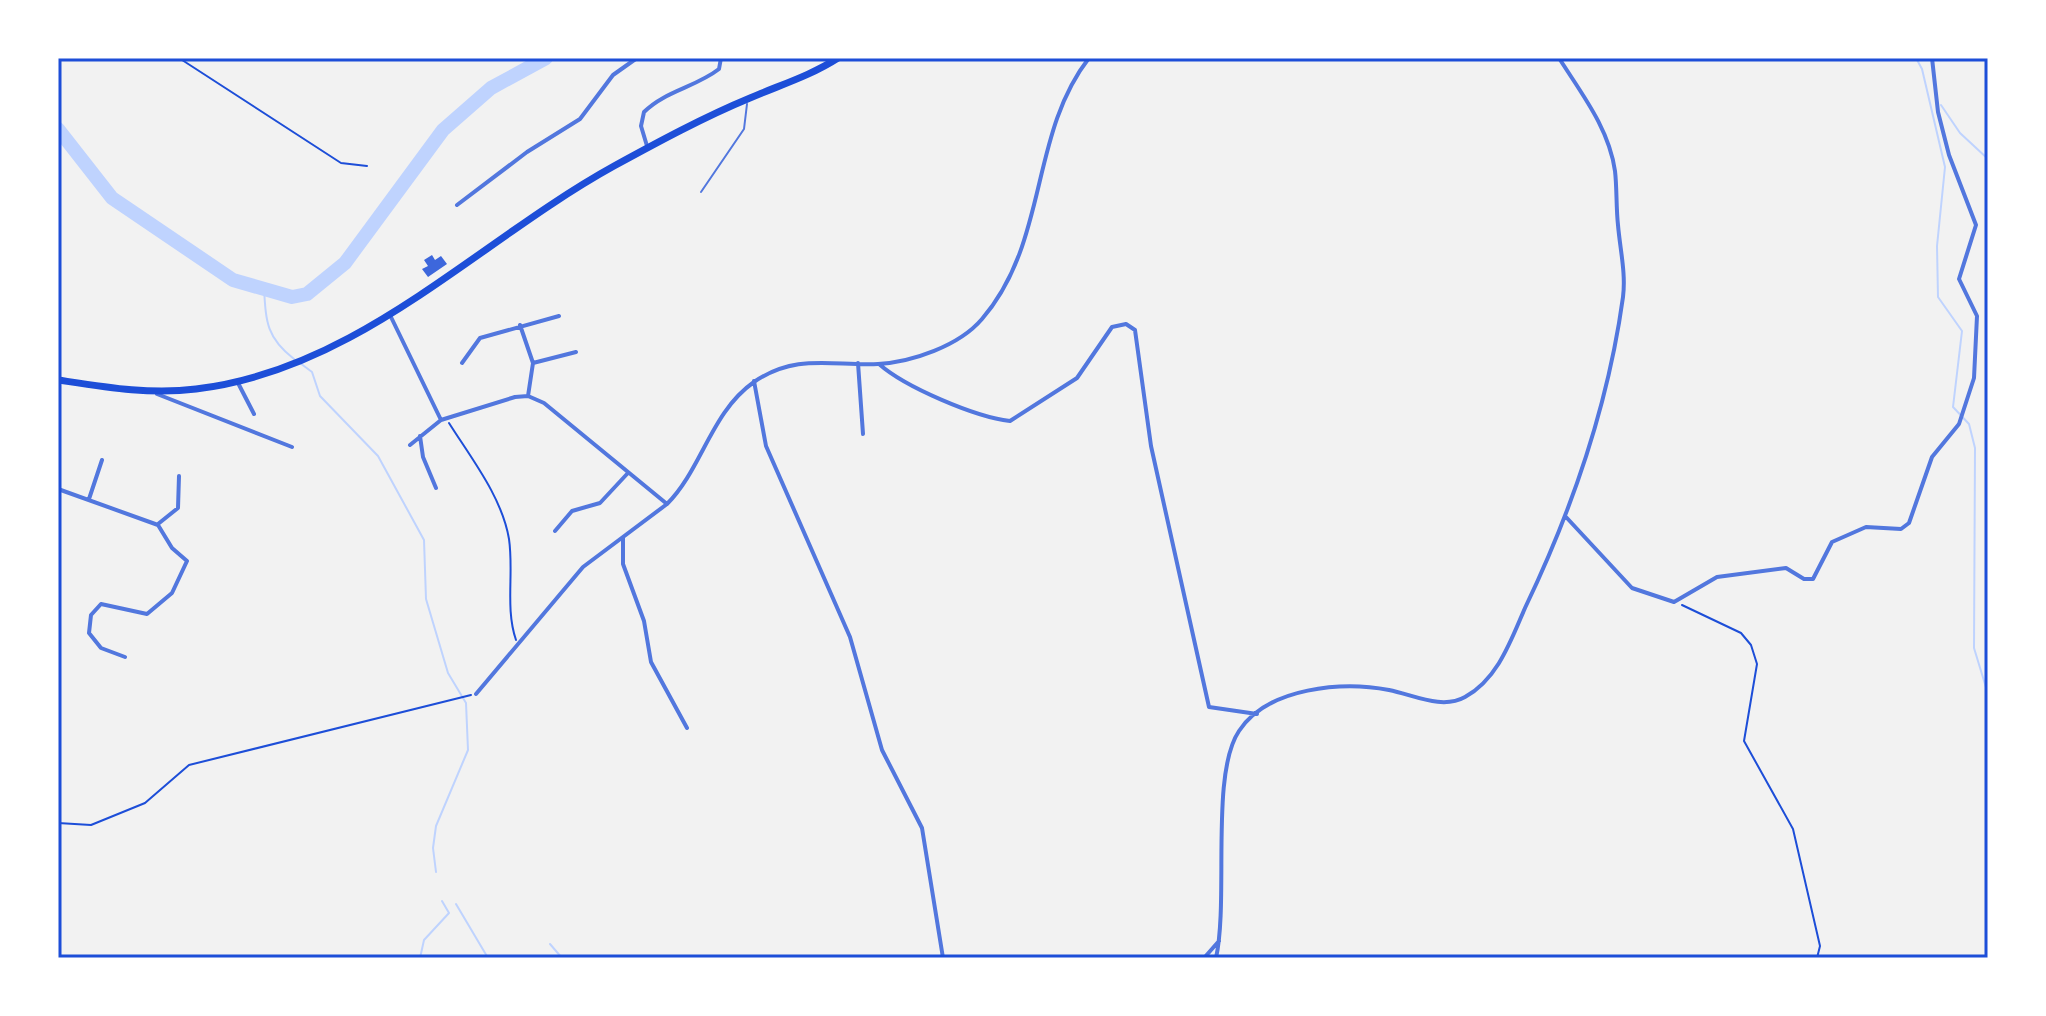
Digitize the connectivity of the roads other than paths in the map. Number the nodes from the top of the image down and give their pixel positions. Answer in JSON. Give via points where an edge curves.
{"nodes":[{"id":1,"x":637,"y":58,"type":"edge"},
{"id":2,"x":721,"y":58,"type":"edge"},
{"id":3,"x":838,"y":58,"type":"edge"},
{"id":4,"x":1089,"y":58,"type":"edge"},
{"id":5,"x":1559,"y":58,"type":"edge"},
{"id":6,"x":1932,"y":58,"type":"edge"},
{"id":7,"x":747,"y":99,"type":"junction"},
{"id":8,"x":648,"y":149,"type":"junction"},
{"id":9,"x":701,"y":192,"type":"dead end"},
{"id":10,"x":457,"y":205,"type":"dead end"},
{"id":11,"x":389,"y":313,"type":"junction"},
{"id":12,"x":559,"y":316,"type":"dead end"},
{"id":13,"x":520,"y":325,"type":"junction"},
{"id":14,"x":576,"y":352,"type":"dead end"},
{"id":15,"x":462,"y":363,"type":"dead end"},
{"id":16,"x":533,"y":363,"type":"junction"},
{"id":17,"x":858,"y":363,"type":"junction"},
{"id":18,"x":879,"y":364,"type":"junction"},
{"id":19,"x":58,"y":380,"type":"edge"},
{"id":20,"x":237,"y":381,"type":"junction"},
{"id":21,"x":754,"y":381,"type":"junction"},
{"id":22,"x":152,"y":392,"type":"junction"},
{"id":23,"x":528,"y":396,"type":"junction"},
{"id":24,"x":254,"y":414,"type":"dead end"},
{"id":25,"x":444,"y":420,"type":"junction"},
{"id":26,"x":863,"y":434,"type":"dead end"},
{"id":27,"x":420,"y":436,"type":"junction"},
{"id":28,"x":410,"y":445,"type":"dead end"},
{"id":29,"x":292,"y":447,"type":"dead end"},
{"id":30,"x":102,"y":460,"type":"dead end"},
{"id":31,"x":627,"y":474,"type":"junction"},
{"id":32,"x":179,"y":476,"type":"dead end"},
{"id":33,"x":436,"y":488,"type":"dead end"},
{"id":34,"x":58,"y":489,"type":"edge"},
{"id":35,"x":89,"y":500,"type":"junction"},
{"id":36,"x":667,"y":504,"type":"junction"},
{"id":37,"x":1566,"y":517,"type":"junction"},
{"id":38,"x":158,"y":525,"type":"junction"},
{"id":39,"x":555,"y":531,"type":"dead end"},
{"id":40,"x":623,"y":537,"type":"junction"},
{"id":41,"x":125,"y":657,"type":"dead end"},
{"id":42,"x":476,"y":694,"type":"dead end"},
{"id":43,"x":1257,"y":714,"type":"junction"},
{"id":44,"x":687,"y":728,"type":"dead end"},
{"id":45,"x":1220,"y":939,"type":"junction"},
{"id":46,"x":943,"y":958,"type":"edge"},
{"id":47,"x":1204,"y":958,"type":"edge"},
{"id":48,"x":1216,"y":958,"type":"edge"}],
"edges":[{"from":1,"to":10,"type":"street","via":[[613,75],[580,119]]},
{"from":2,"to":8,"type":"street","via":[[719,69],[705,80],[644,112],[641,126]]},
{"from":3,"to":7,"type":"main road"},
{"from":4,"to":18,"type":"street","via":[[1063,101],[1021,257],[1002,292],[981,320],[956,340]]},
{"from":5,"to":37,"type":"street","via":[[1609,143],[1623,271],[1600,411]]},
{"from":6,"to":37,"type":"street","via":[[1942,127],[1976,225],[1959,279],[1977,316],[1974,378],[1959,424],[1932,457],[1905,527],[1866,527],[1827,547],[1813,579],[1786,568],[1717,577],[1674,602],[1632,588]]},
{"from":7,"to":8,"type":"main road"},
{"from":7,"to":9,"type":"lane","via":[[744,129]]},
{"from":8,"to":11,"type":"main road"},
{"from":11,"to":20,"type":"main road","via":[[306,362]]},
{"from":11,"to":25,"type":"street"},
{"from":12,"to":13,"type":"street"},
{"from":13,"to":15,"type":"street","via":[[480,338]]},
{"from":13,"to":16,"type":"street"},
{"from":14,"to":16,"type":"street"},
{"from":16,"to":23,"type":"street"},
{"from":17,"to":18,"type":"street"},
{"from":17,"to":21,"type":"street","via":[[812,361]]},
{"from":17,"to":26,"type":"street"},
{"from":18,"to":43,"type":"street","via":[[941,397],[1010,421],[1077,378],[1112,327],[1126,324],[1135,330],[1151,446],[1209,707]]},
{"from":19,"to":22,"type":"main road"},
{"from":20,"to":22,"type":"main road"},
{"from":20,"to":24,"type":"street"},
{"from":21,"to":36,"type":"street","via":[[728,408],[682,489]]},
{"from":21,"to":46,"type":"street","via":[[766,446],[850,637],[882,750],[922,828]]},
{"from":22,"to":29,"type":"street"},
{"from":23,"to":25,"type":"street"},
{"from":23,"to":31,"type":"street","via":[[544,403]]},
{"from":25,"to":27,"type":"street"},
{"from":27,"to":28,"type":"street"},
{"from":27,"to":33,"type":"street"},
{"from":30,"to":35,"type":"street"},
{"from":31,"to":36,"type":"street"},
{"from":31,"to":39,"type":"street","via":[[600,503],[572,511]]},
{"from":32,"to":38,"type":"street","via":[[178,508]]},
{"from":34,"to":35,"type":"street"},
{"from":35,"to":38,"type":"street"},
{"from":36,"to":40,"type":"street"},
{"from":37,"to":43,"type":"street","via":[[1492,674],[1468,696],[1451,703],[1348,686],[1269,703]]},
{"from":38,"to":41,"type":"street","via":[[187,561],[172,593],[147,614],[101,604],[91,615],[89,633],[101,648]]},
{"from":40,"to":42,"type":"street","via":[[583,567]]},
{"from":40,"to":44,"type":"street","via":[[623,564],[644,621],[651,662]]},
{"from":43,"to":45,"type":"street","via":[[1239,730],[1227,758]]},
{"from":45,"to":47,"type":"street"},
{"from":45,"to":48,"type":"street"}]}
